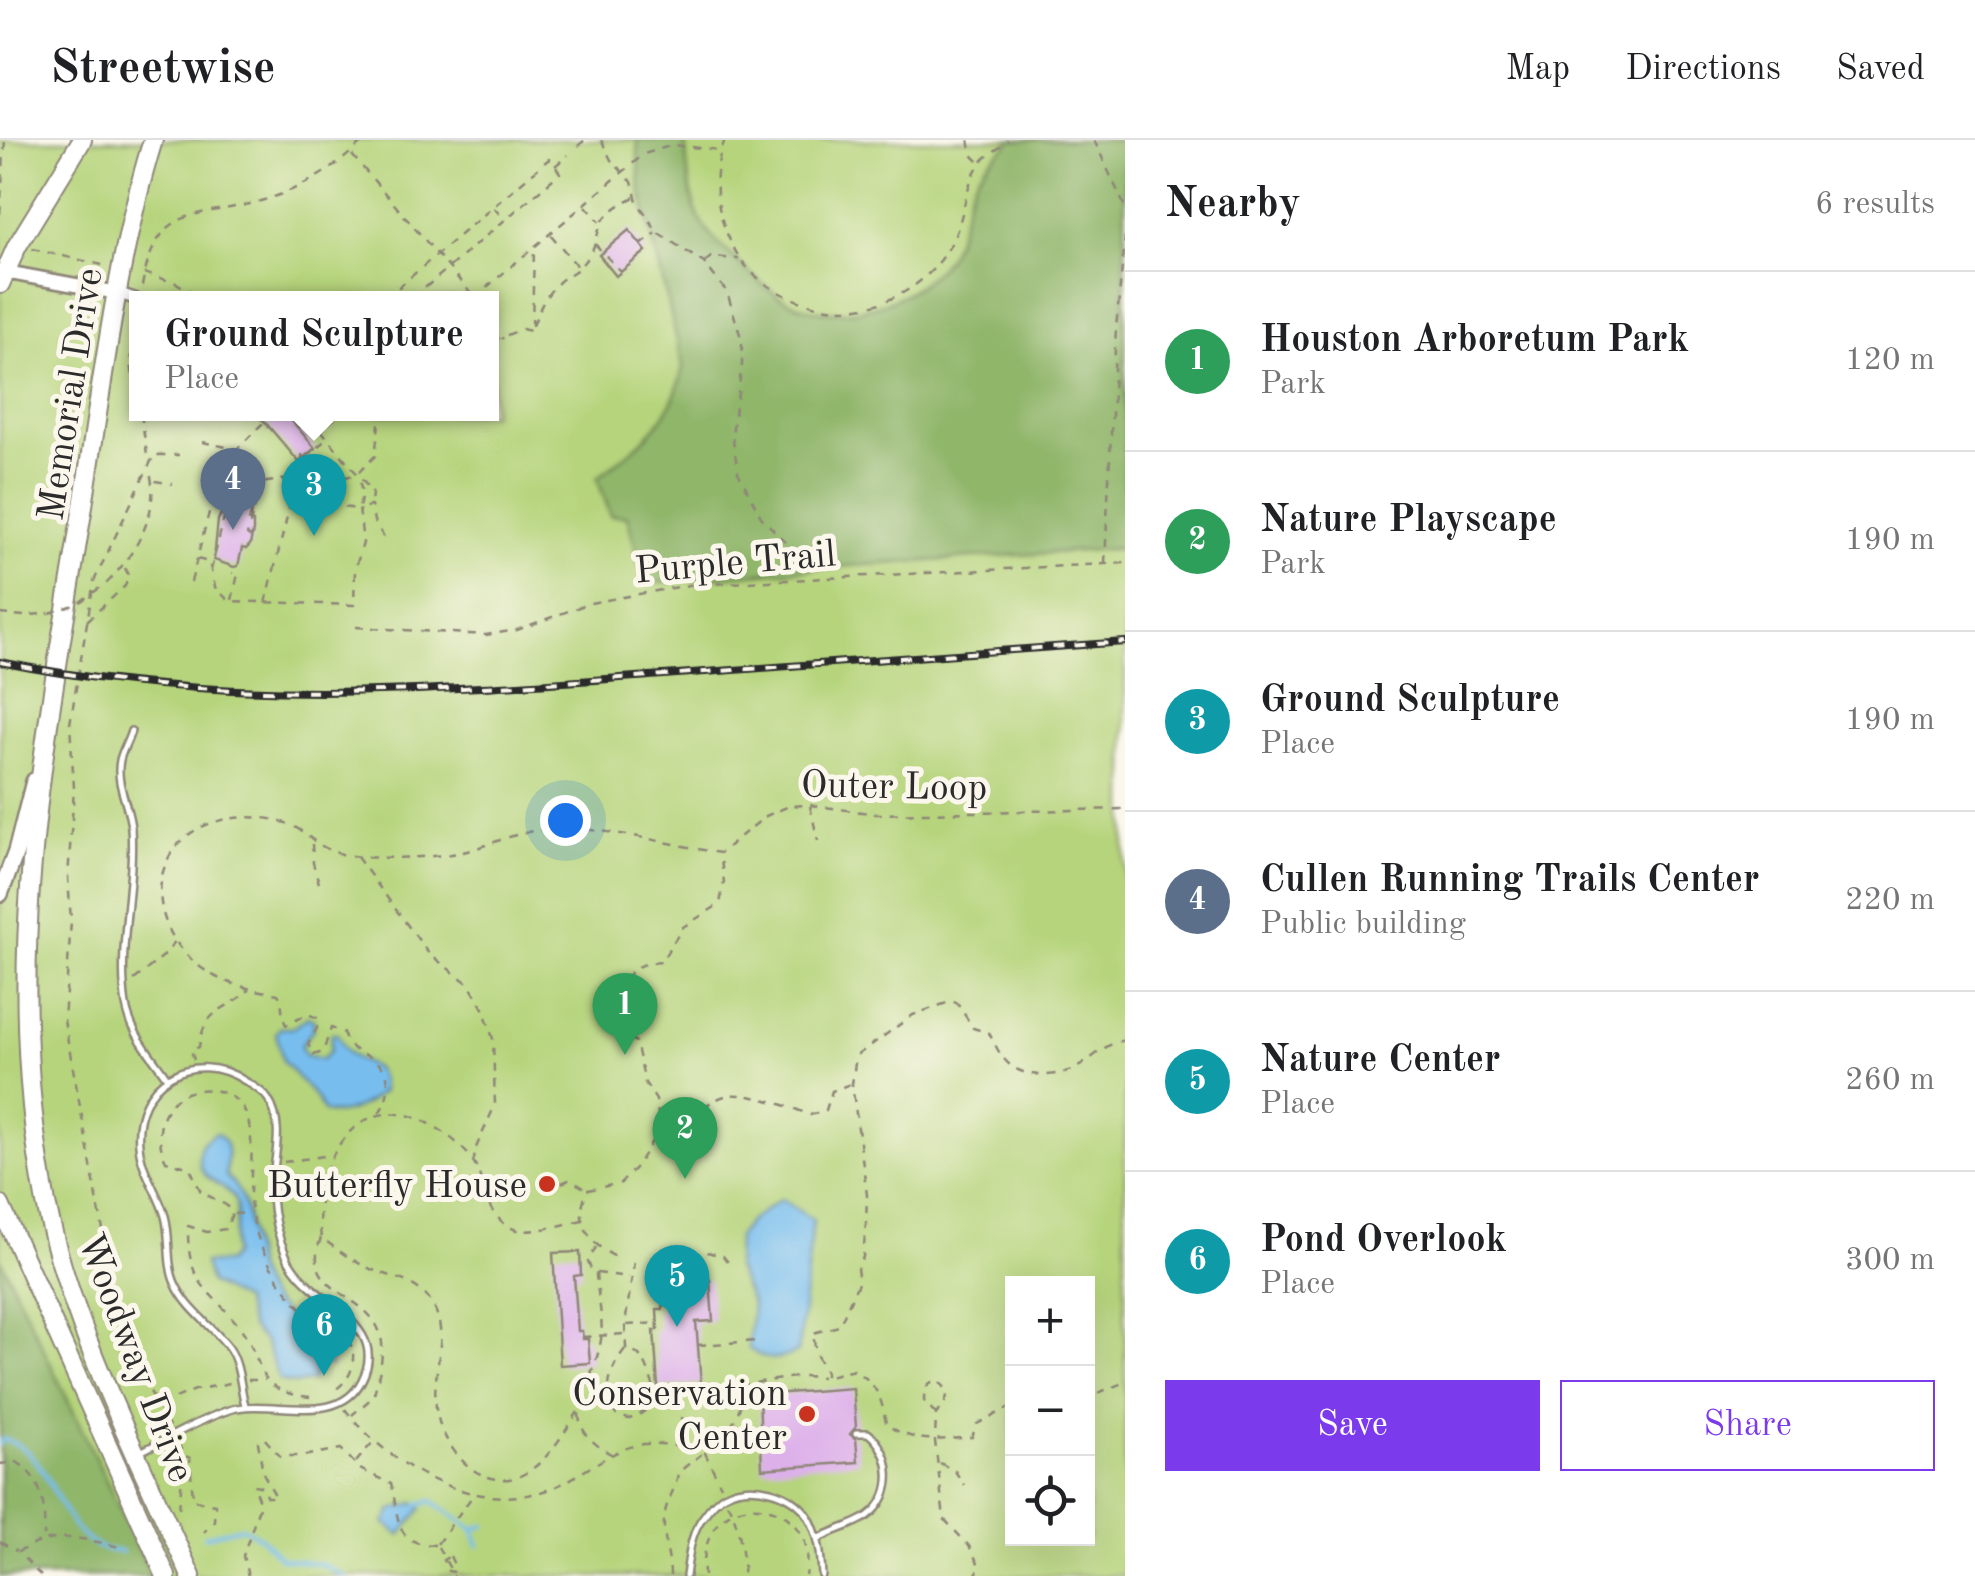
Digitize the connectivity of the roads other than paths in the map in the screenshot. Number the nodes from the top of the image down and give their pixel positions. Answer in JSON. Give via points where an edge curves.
{"nodes":[{"id":1,"x":82,"y":140,"type":"edge"},
{"id":2,"x":153,"y":140,"type":"edge"},
{"id":3,"x":1,"y":276,"type":"edge"},
{"id":4,"x":127,"y":296,"type":"edge"},
{"id":5,"x":131,"y":732,"type":"dead end"},
{"id":6,"x":44,"y":738,"type":"junction"},
{"id":7,"x":0,"y":894,"type":"edge"},
{"id":8,"x":167,"y":1078,"type":"junction"},
{"id":9,"x":0,"y":1205,"type":"edge"},
{"id":10,"x":246,"y":1406,"type":"junction"},
{"id":11,"x":856,"y":1432,"type":"dead end"},
{"id":12,"x":137,"y":1454,"type":"junction"},
{"id":13,"x":116,"y":1465,"type":"junction"},
{"id":14,"x":818,"y":1539,"type":"junction"},
{"id":15,"x":166,"y":1576,"type":"edge"},
{"id":16,"x":191,"y":1576,"type":"edge"},
{"id":17,"x":686,"y":1576,"type":"edge"},
{"id":18,"x":822,"y":1576,"type":"edge"}],
"edges":[{"from":1,"to":3,"type":"main road","name":"Memorial Drive"},
{"from":2,"to":4,"type":"main road","name":"Memorial Drive","via":[[136,200]]},
{"from":3,"to":4,"type":"street"},
{"from":4,"to":6,"type":"main road","name":"Memorial Drive"},
{"from":5,"to":8,"type":"lane","via":[[119,782],[131,824],[126,992],[134,1032]]},
{"from":6,"to":7,"type":"main road","name":"Memorial Drive"},
{"from":6,"to":12,"type":"main road","name":"Woodway Drive","via":[[24,942],[30,1100],[60,1262]]},
{"from":8,"to":10,"type":"lane","via":[[145,1104],[139,1147],[166,1219],[176,1284],[231,1350]]},
{"from":8,"to":10,"type":"lane","via":[[196,1066],[226,1069],[266,1096],[274,1110],[275,1221],[286,1256],[299,1279],[354,1321],[366,1344],[363,1379],[340,1402],[310,1409]]},
{"from":9,"to":13,"type":"main road","name":"Woodway Drive"},
{"from":10,"to":12,"type":"lane"},
{"from":11,"to":14,"type":"lane","via":[[868,1433],[886,1452],[885,1491],[868,1516]]},
{"from":12,"to":13,"type":"main road"},
{"from":12,"to":16,"type":"main road","name":"Woodway Drive"},
{"from":13,"to":15,"type":"main road","name":"Woodway Drive"},
{"from":14,"to":17,"type":"lane","via":[[807,1514],[789,1498],[761,1490],[724,1495],[694,1532]]},
{"from":14,"to":18,"type":"lane"}]}
